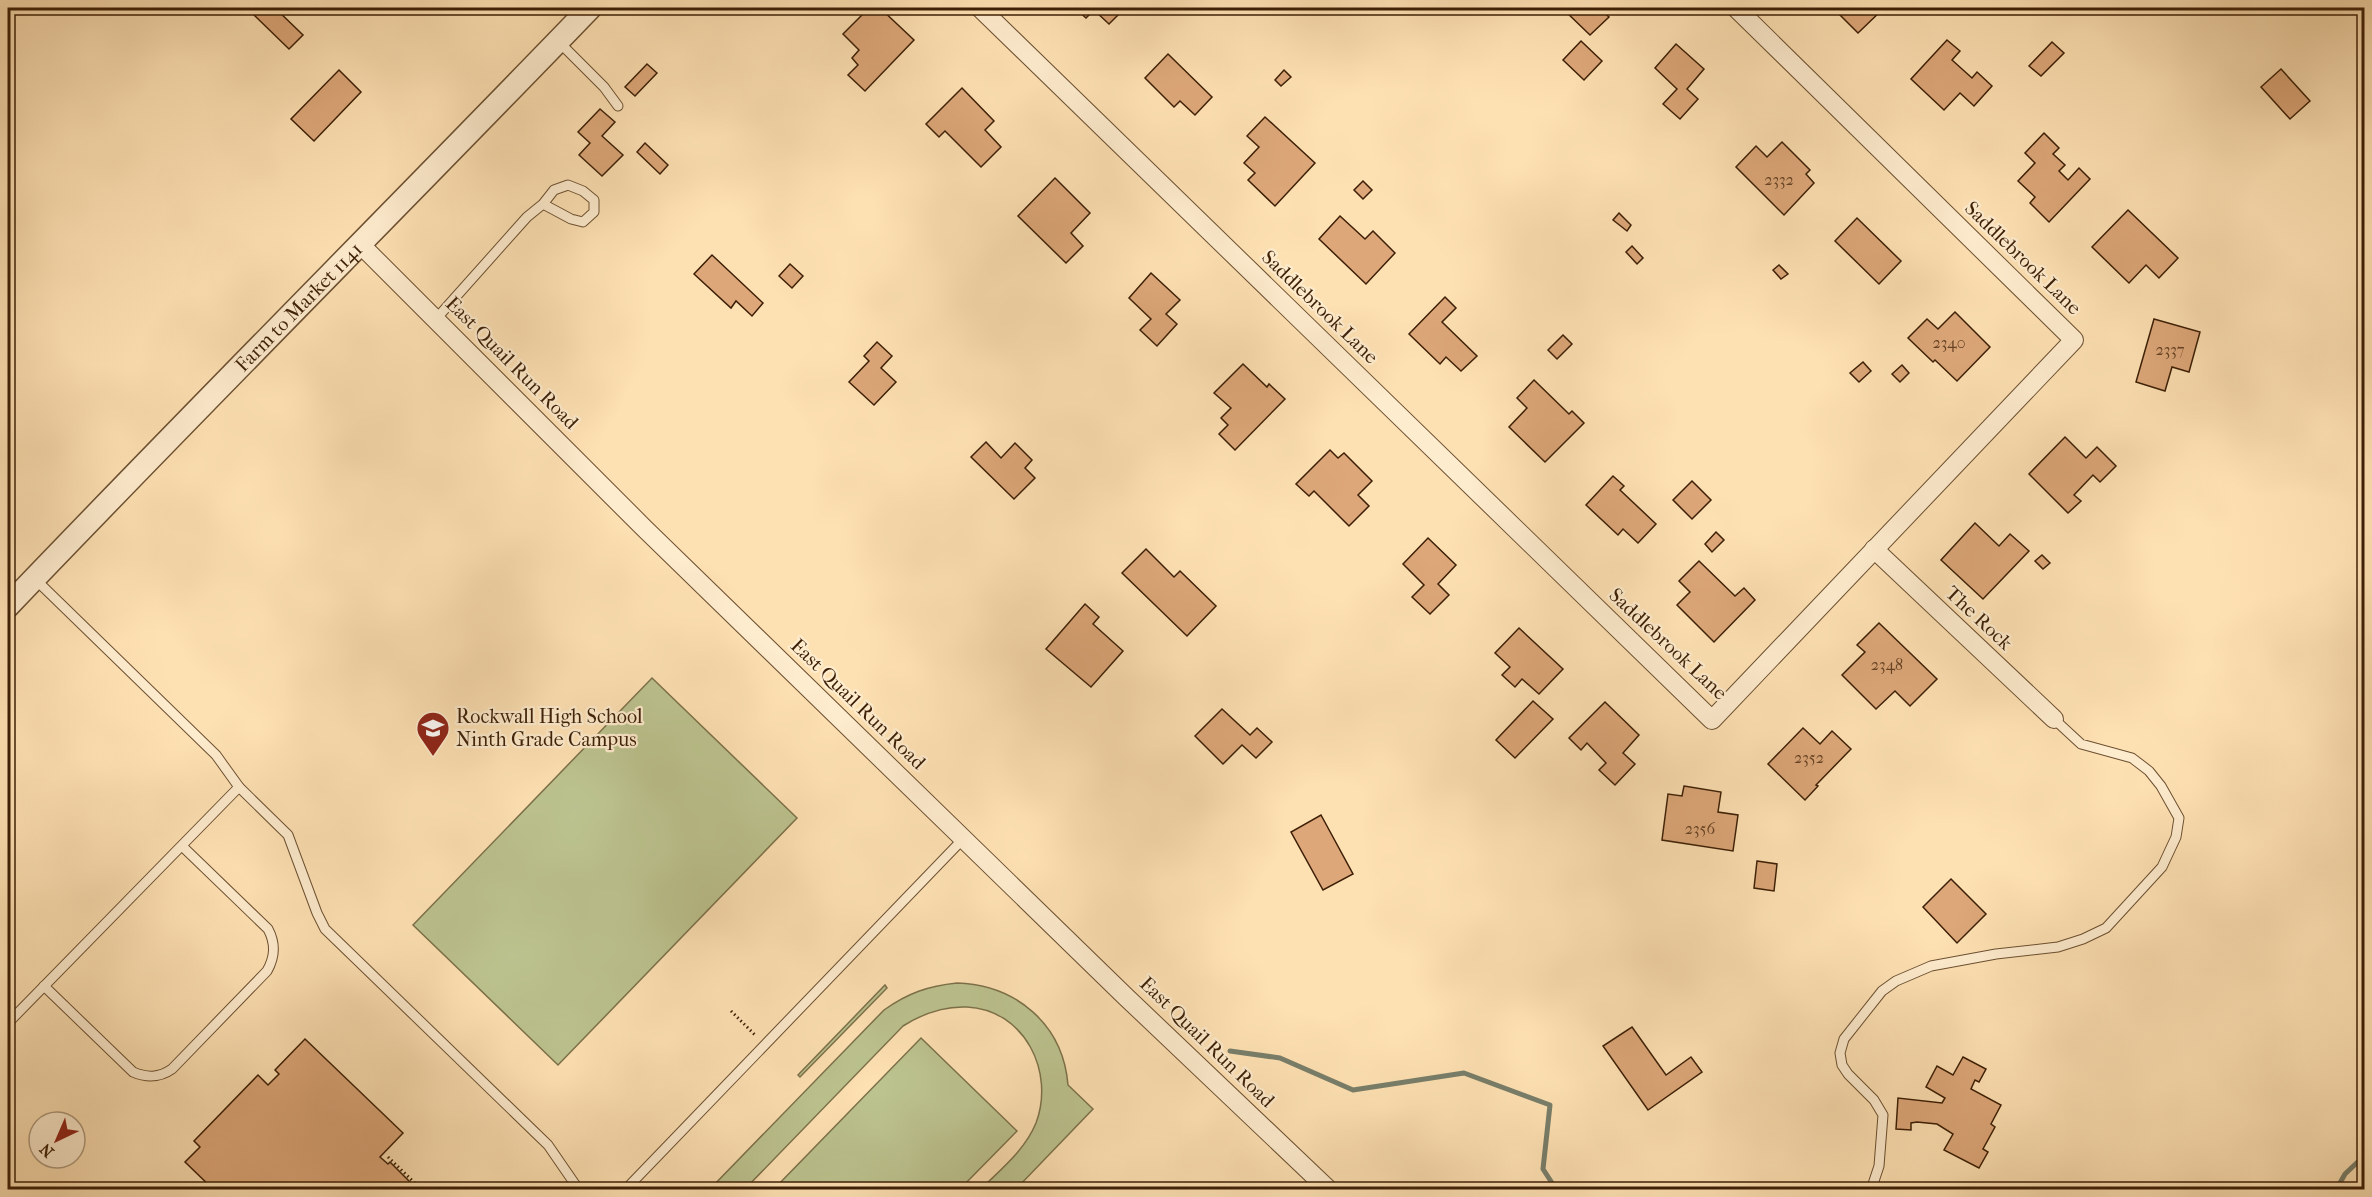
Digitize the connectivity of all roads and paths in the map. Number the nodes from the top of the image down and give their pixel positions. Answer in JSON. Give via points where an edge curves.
{"nodes":[{"id":1,"x":590,"y":8,"type":"edge"},
{"id":2,"x":980,"y":8,"type":"edge"},
{"id":3,"x":1736,"y":8,"type":"edge"},
{"id":4,"x":558,"y":41,"type":"junction"},
{"id":5,"x":618,"y":106,"type":"dead end"},
{"id":6,"x":543,"y":204,"type":"junction"},
{"id":7,"x":361,"y":244,"type":"junction"},
{"id":8,"x":436,"y":319,"type":"junction"},
{"id":9,"x":1874,"y":549,"type":"junction"},
{"id":10,"x":34,"y":578,"type":"junction"},
{"id":11,"x":8,"y":606,"type":"edge"},
{"id":12,"x":2054,"y":719,"type":"joint"},
{"id":13,"x":239,"y":787,"type":"junction"},
{"id":14,"x":964,"y":838,"type":"junction"},
{"id":15,"x":182,"y":846,"type":"junction"},
{"id":16,"x":44,"y":986,"type":"junction"},
{"id":17,"x":8,"y":1023,"type":"edge"},
{"id":18,"x":388,"y":1156,"type":"dead end"},
{"id":19,"x":422,"y":1190,"type":"edge"},
{"id":20,"x":579,"y":1190,"type":"edge"},
{"id":21,"x":625,"y":1190,"type":"edge"},
{"id":22,"x":1329,"y":1190,"type":"edge"},
{"id":23,"x":1871,"y":1190,"type":"edge"}],
"edges":[{"from":1,"to":4,"type":"street","name":"Farm to Market 1141"},
{"from":2,"to":9,"type":"street","name":"Saddlebrook Lane","via":[[1712,720]]},
{"from":3,"to":9,"type":"street","name":"Saddlebrook Lane","via":[[2074,340]]},
{"from":4,"to":5,"type":"lane"},
{"from":4,"to":7,"type":"street","name":"Farm to Market 1141"},
{"from":6,"to":6,"type":"lane","via":[[583,222],[594,212],[594,200],[583,190],[568,185],[554,190]]},
{"from":6,"to":8,"type":"lane"},
{"from":7,"to":8,"type":"street","name":"East Quail Run Road"},
{"from":7,"to":10,"type":"street","name":"Farm to Market 1141"},
{"from":8,"to":14,"type":"street","name":"East Quail Run Road"},
{"from":9,"to":12,"type":"street","name":"The Rock"},
{"from":10,"to":11,"type":"street","name":"Farm to Market 1141"},
{"from":10,"to":13,"type":"lane","via":[[216,755]]},
{"from":12,"to":23,"type":"lane","via":[[2081,744],[2132,758],[2149,771],[2179,818],[2176,837],[2162,867],[2106,928],[2058,947],[1931,966],[1882,991],[1845,1039],[1840,1053],[1848,1074],[1883,1115],[1879,1166]]},
{"from":13,"to":15,"type":"lane"},
{"from":13,"to":20,"type":"lane","via":[[288,835],[325,929],[548,1145]]},
{"from":14,"to":21,"type":"lane"},
{"from":14,"to":22,"type":"street","name":"East Quail Run Road"},
{"from":15,"to":16,"type":"lane"},
{"from":15,"to":16,"type":"lane","via":[[268,929],[274,954],[267,971],[181,1060],[161,1075],[147,1077],[133,1072]]},
{"from":16,"to":17,"type":"lane"},
{"from":18,"to":19,"type":"path"}]}
